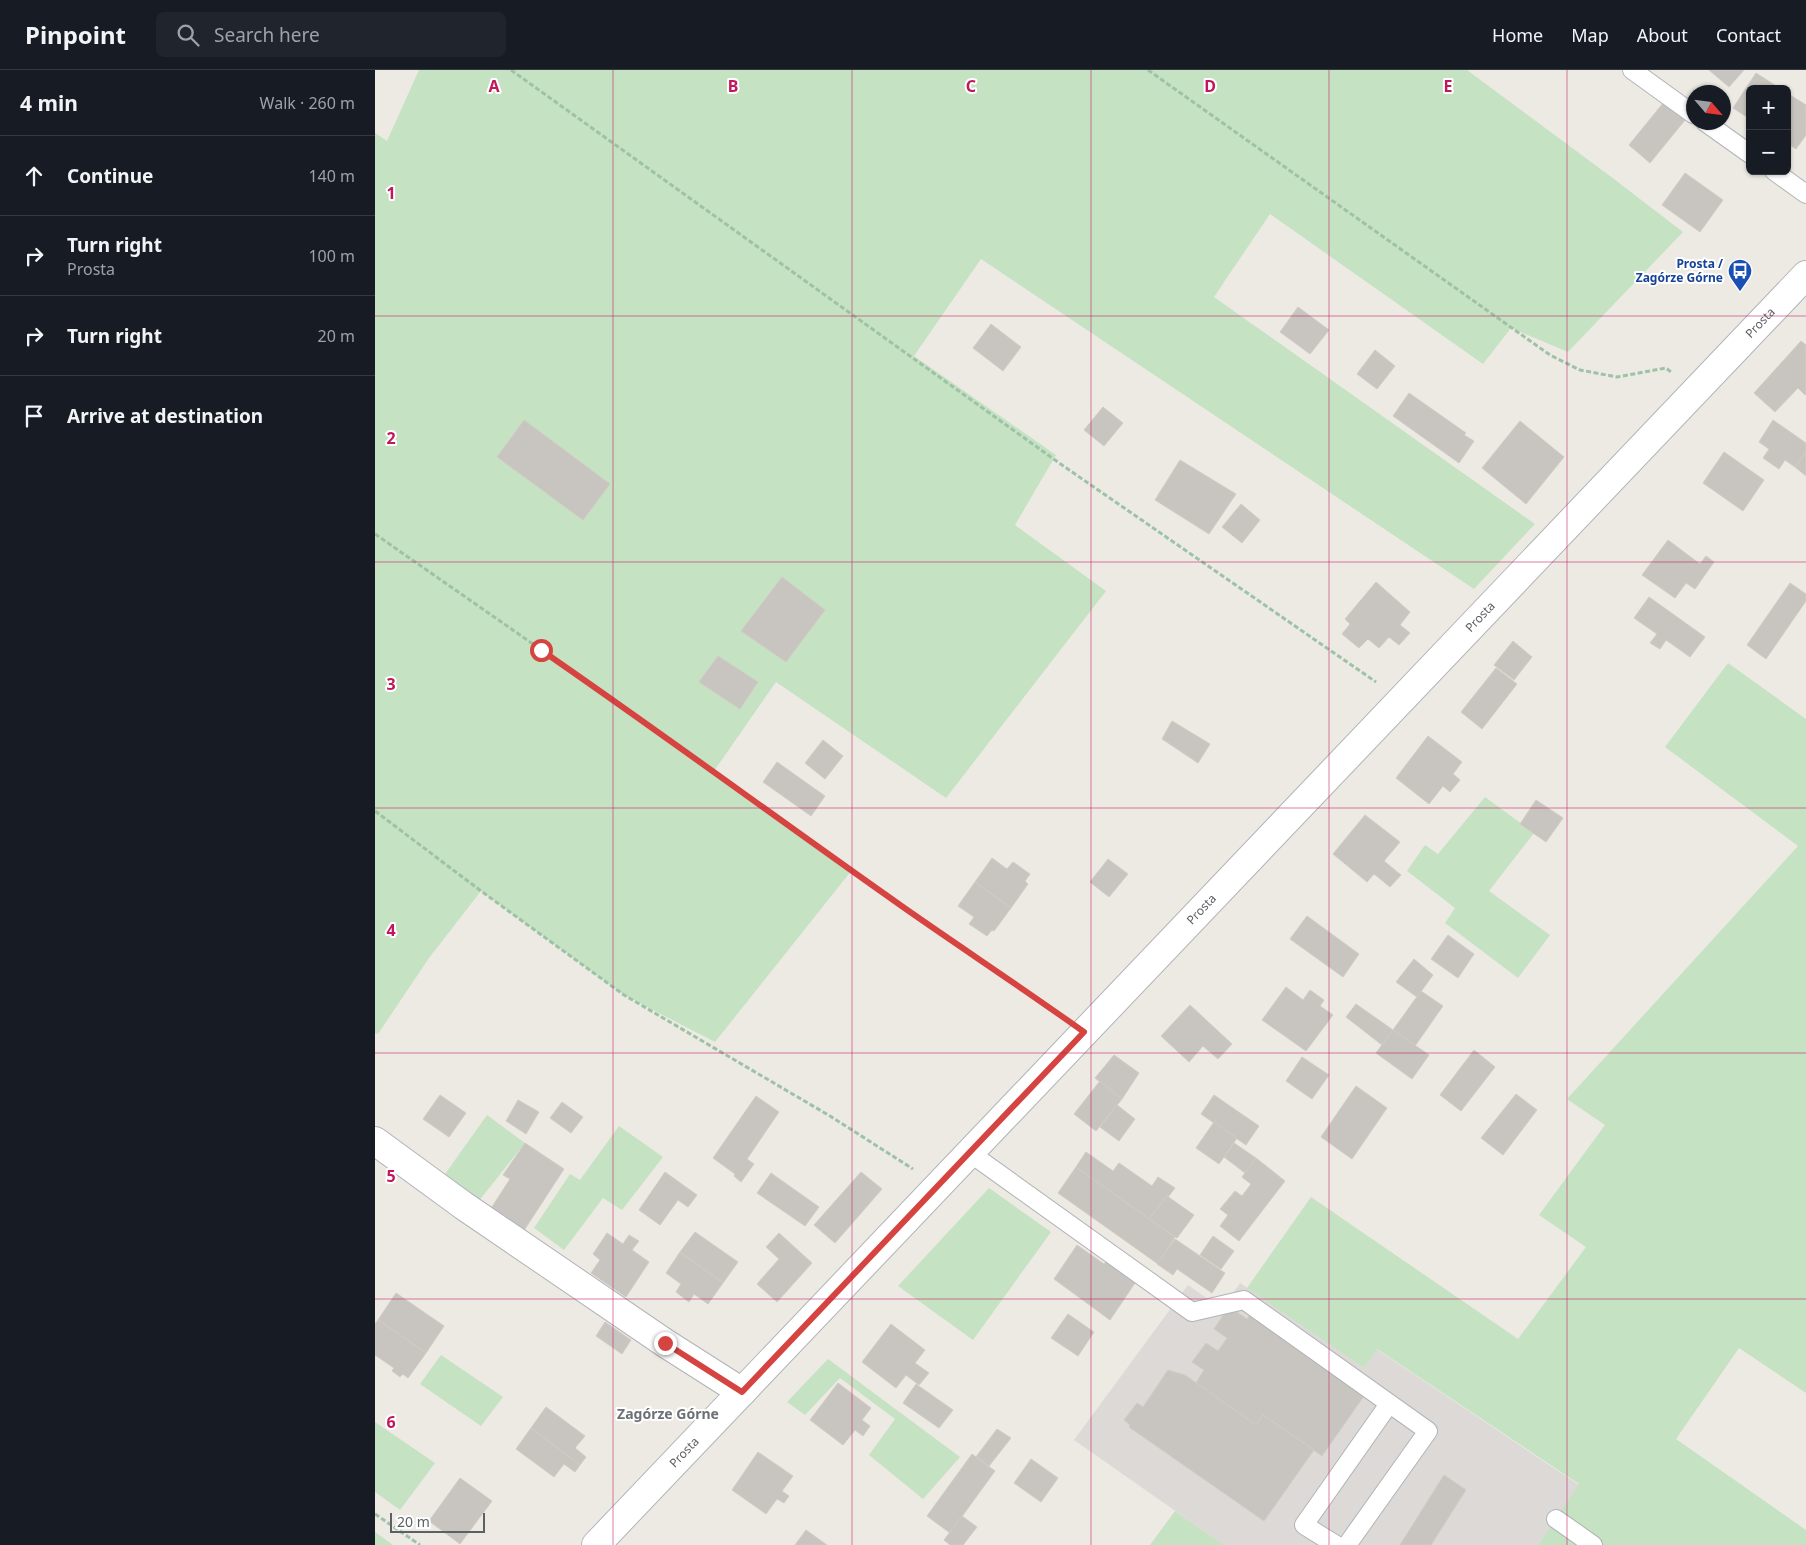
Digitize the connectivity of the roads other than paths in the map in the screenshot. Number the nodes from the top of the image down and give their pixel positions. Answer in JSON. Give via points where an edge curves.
{"nodes":[{"id":1,"x":1631,"y":70,"type":"edge"},
{"id":2,"x":1686,"y":109,"type":"edge"},
{"id":3,"x":1716,"y":130,"type":"edge"},
{"id":4,"x":1746,"y":151,"type":"edge"},
{"id":5,"x":1780,"y":175,"type":"edge"},
{"id":6,"x":1806,"y":194,"type":"edge"},
{"id":7,"x":1806,"y":275,"type":"edge"},
{"id":8,"x":375,"y":1141,"type":"edge"},
{"id":9,"x":970,"y":1153,"type":"junction"},
{"id":10,"x":742,"y":1392,"type":"junction"},
{"id":11,"x":1389,"y":1404,"type":"junction"},
{"id":12,"x":1556,"y":1519,"type":"dead end"},
{"id":13,"x":596,"y":1545,"type":"edge"},
{"id":14,"x":1336,"y":1545,"type":"edge"},
{"id":15,"x":1347,"y":1545,"type":"edge"},
{"id":16,"x":1593,"y":1545,"type":"edge"}],
"edges":[{"from":1,"to":2,"type":"lane"},
{"from":3,"to":4,"type":"lane"},
{"from":5,"to":6,"type":"lane"},
{"from":7,"to":9,"type":"street","name":"Prosta"},
{"from":8,"to":10,"type":"street","via":[[464,1206]]},
{"from":9,"to":10,"type":"street","name":"Prosta"},
{"from":9,"to":11,"type":"lane","via":[[1192,1312],[1244,1300]]},
{"from":10,"to":13,"type":"street","name":"Prosta"},
{"from":11,"to":14,"type":"lane","via":[[1304,1525]]},
{"from":11,"to":15,"type":"lane","via":[[1428,1431]]},
{"from":12,"to":16,"type":"lane"}]}
